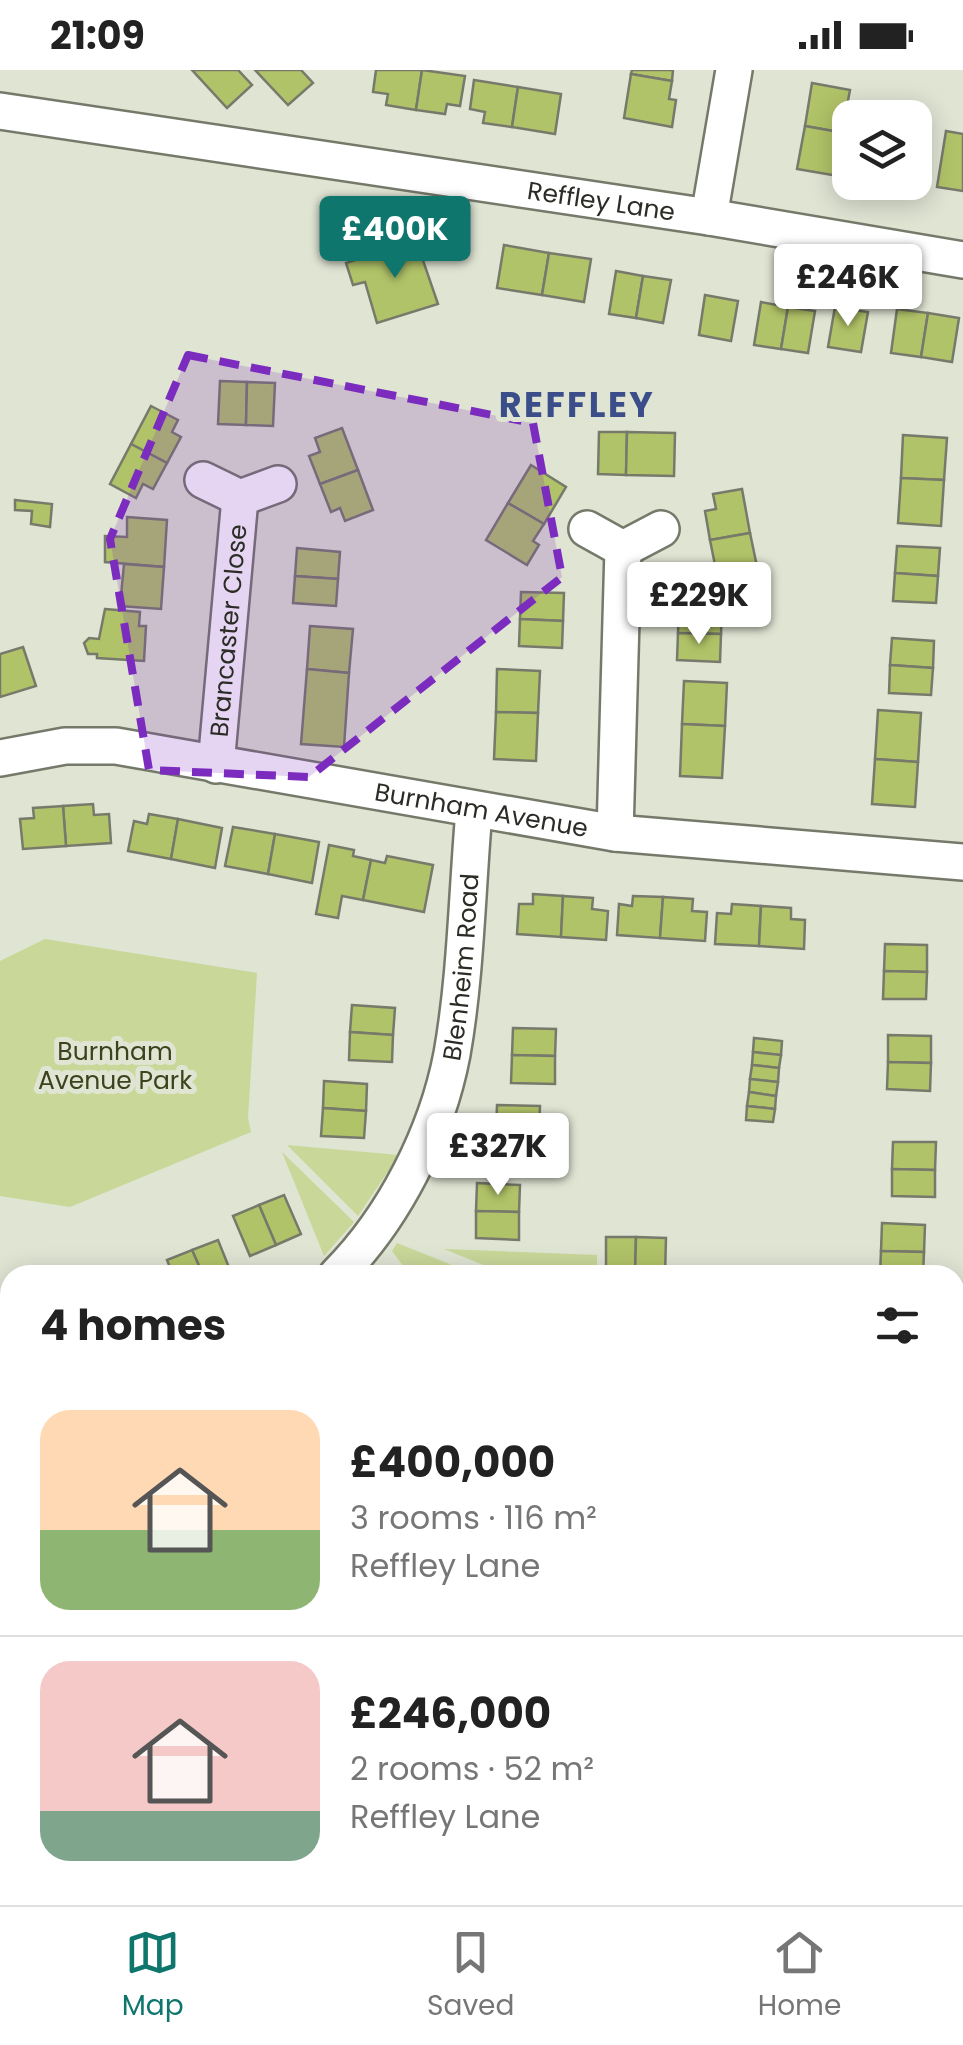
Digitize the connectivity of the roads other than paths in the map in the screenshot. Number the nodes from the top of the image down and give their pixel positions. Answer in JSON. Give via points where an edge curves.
{"nodes":[{"id":1,"x":734,"y":70,"type":"edge"},
{"id":2,"x":0,"y":111,"type":"edge"},
{"id":3,"x":709,"y":217,"type":"junction"},
{"id":4,"x":963,"y":260,"type":"edge"},
{"id":5,"x":203,"y":480,"type":"dead end"},
{"id":6,"x":278,"y":484,"type":"dead end"},
{"id":7,"x":240,"y":498,"type":"junction"},
{"id":8,"x":587,"y":530,"type":"dead end"},
{"id":9,"x":661,"y":530,"type":"dead end"},
{"id":10,"x":623,"y":550,"type":"junction"},
{"id":11,"x":0,"y":758,"type":"edge"},
{"id":12,"x":216,"y":765,"type":"junction"},
{"id":13,"x":474,"y":810,"type":"junction"},
{"id":14,"x":615,"y":833,"type":"junction"},
{"id":15,"x":963,"y":862,"type":"edge"},
{"id":16,"x":347,"y":1265,"type":"edge"}],
"edges":[{"from":1,"to":3,"type":"street"},
{"from":2,"to":3,"type":"street","name":"Reffley Lane"},
{"from":3,"to":4,"type":"street","name":"Reffley Lane"},
{"from":5,"to":7,"type":"street","name":"Brancaster Close"},
{"from":6,"to":7,"type":"street","name":"Brancaster Close"},
{"from":7,"to":12,"type":"street","name":"Brancaster Close"},
{"from":8,"to":10,"type":"street"},
{"from":9,"to":10,"type":"street"},
{"from":10,"to":14,"type":"street"},
{"from":11,"to":12,"type":"street","name":"Burnham Avenue","via":[[65,746],[116,746]]},
{"from":12,"to":13,"type":"street","name":"Burnham Avenue"},
{"from":13,"to":14,"type":"street","name":"Burnham Avenue"},
{"from":13,"to":16,"type":"street","name":"Blenheim Road","via":[[452,1055],[414,1164],[376,1231]]},
{"from":14,"to":15,"type":"street","name":"Burnham Avenue"}]}
